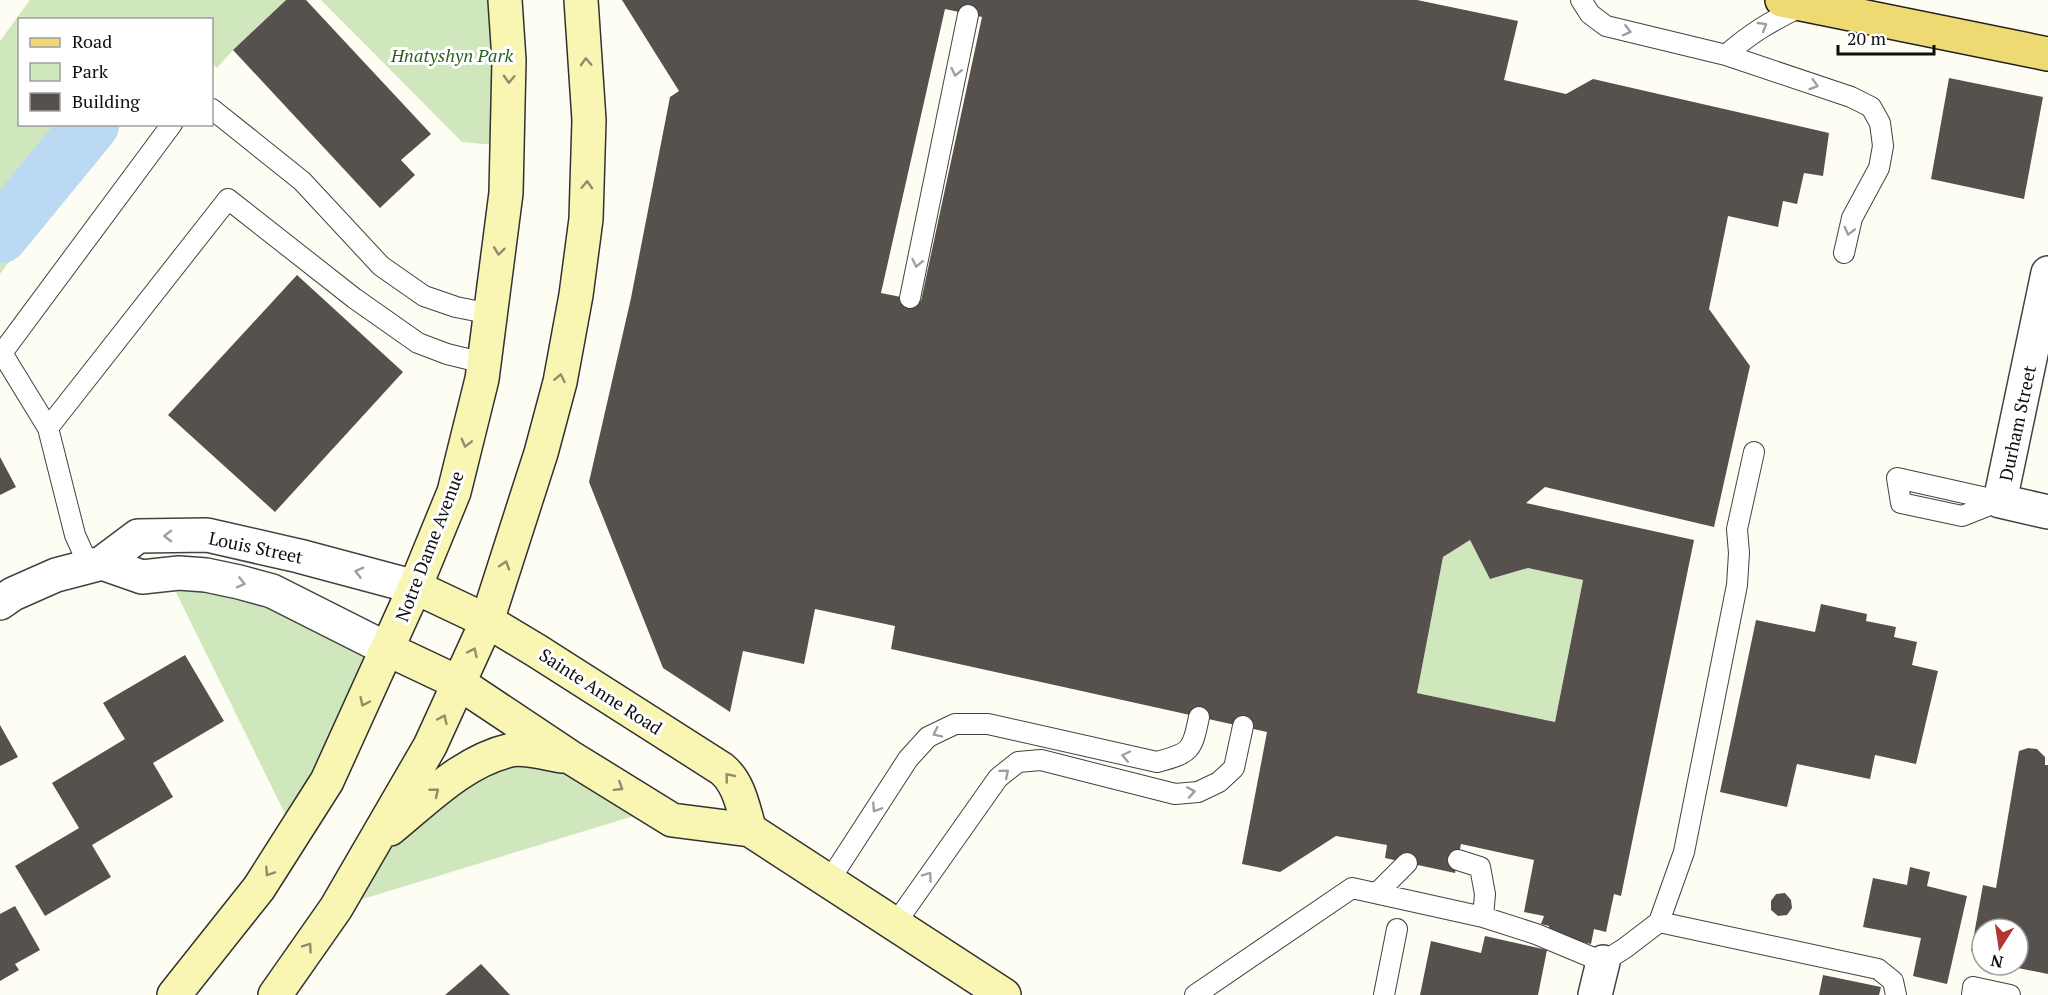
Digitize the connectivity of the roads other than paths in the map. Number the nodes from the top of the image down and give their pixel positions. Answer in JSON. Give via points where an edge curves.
{"nodes":[{"id":1,"x":505,"y":0,"type":"edge"},
{"id":2,"x":581,"y":0,"type":"edge"},
{"id":3,"x":1581,"y":0,"type":"edge"},
{"id":4,"x":1793,"y":2,"type":"edge"},
{"id":5,"x":968,"y":15,"type":"dead end"},
{"id":6,"x":2048,"y":54,"type":"edge"},
{"id":7,"x":1726,"y":55,"type":"junction"},
{"id":8,"x":213,"y":110,"type":"edge"},
{"id":9,"x":171,"y":126,"type":"edge"},
{"id":10,"x":1844,"y":253,"type":"dead end"},
{"id":11,"x":2046,"y":288,"type":"edge"},
{"id":12,"x":910,"y":298,"type":"dead end"},
{"id":13,"x":490,"y":314,"type":"junction"},
{"id":14,"x":484,"y":363,"type":"junction"},
{"id":15,"x":48,"y":428,"type":"junction"},
{"id":16,"x":1754,"y":452,"type":"dead end"},
{"id":17,"x":2048,"y":512,"type":"edge"},
{"id":18,"x":95,"y":564,"type":"junction"},
{"id":19,"x":416,"y":587,"type":"junction"},
{"id":20,"x":0,"y":603,"type":"edge"},
{"id":21,"x":488,"y":621,"type":"junction"},
{"id":22,"x":387,"y":649,"type":"junction"},
{"id":23,"x":459,"y":683,"type":"junction"},
{"id":24,"x":1199,"y":717,"type":"dead end"},
{"id":25,"x":1243,"y":726,"type":"dead end"},
{"id":26,"x":570,"y":757,"type":"junction"},
{"id":27,"x":750,"y":830,"type":"junction"},
{"id":28,"x":374,"y":843,"type":"junction"},
{"id":29,"x":1458,"y":860,"type":"dead end"},
{"id":30,"x":1407,"y":863,"type":"dead end"},
{"id":31,"x":829,"y":881,"type":"junction"},
{"id":32,"x":1377,"y":892,"type":"junction"},
{"id":33,"x":1483,"y":917,"type":"junction"},
{"id":34,"x":1659,"y":922,"type":"junction"},
{"id":35,"x":894,"y":924,"type":"junction"},
{"id":36,"x":1397,"y":929,"type":"dead end"},
{"id":37,"x":1603,"y":962,"type":"junction"},
{"id":38,"x":174,"y":995,"type":"edge"},
{"id":39,"x":275,"y":995,"type":"edge"},
{"id":40,"x":1004,"y":995,"type":"edge"},
{"id":41,"x":1195,"y":995,"type":"edge"},
{"id":42,"x":1384,"y":995,"type":"edge"},
{"id":43,"x":1595,"y":995,"type":"edge"},
{"id":44,"x":1896,"y":995,"type":"edge"},
{"id":45,"x":1972,"y":995,"type":"edge"},
{"id":46,"x":2010,"y":995,"type":"edge"}],
"edges":[{"from":1,"to":13,"type":"main road","name":"Notre Dame Avenue","one_way":true,"via":[[510,60],[506,193]]},
{"from":21,"to":2,"type":"main road","one_way":true,"via":[[542,453],[576,295],[586,219],[589,120]]},
{"from":3,"to":7,"type":"lane","one_way":true,"via":[[1590,14],[1606,26]]},
{"from":4,"to":6,"type":"main road"},
{"from":7,"to":4,"type":"lane","one_way":true},
{"from":5,"to":12,"type":"lane","one_way":true},
{"from":7,"to":10,"type":"lane","one_way":true,"via":[[1851,96],[1871,107],[1880,123],[1883,146],[1879,168],[1852,218]]},
{"from":8,"to":13,"type":"lane","via":[[302,181],[381,266],[424,296]]},
{"from":9,"to":15,"type":"lane","via":[[2,353]]},
{"from":11,"to":17,"type":"street","name":"Durham Street","via":[[2000,501]]},
{"from":13,"to":14,"type":"main road","name":"Notre Dame Avenue"},
{"from":14,"to":15,"type":"lane","via":[[418,343],[228,199]]},
{"from":14,"to":19,"type":"main road","name":"Notre Dame Avenue","one_way":true,"via":[[454,492]]},
{"from":15,"to":18,"type":"lane","via":[[75,535]]},
{"from":16,"to":34,"type":"lane","via":[[1737,529],[1737,585],[1684,852]]},
{"from":19,"to":18,"type":"street","name":"Louis Street","one_way":true,"via":[[207,535],[138,536]]},
{"from":18,"to":20,"type":"street","name":"Louis Street","via":[[56,575]]},
{"from":18,"to":22,"type":"street","name":"Louis Street","one_way":true,"via":[[142,577],[206,575],[272,591]]},
{"from":19,"to":21,"type":"main road","name":"Sainte Anne Road"},
{"from":19,"to":22,"type":"main road","name":"Notre Dame Avenue"},
{"from":23,"to":21,"type":"main road","one_way":true},
{"from":27,"to":21,"type":"main road","name":"Sainte Anne Road","one_way":true,"via":[[730,775]]},
{"from":22,"to":23,"type":"main road"},
{"from":22,"to":38,"type":"main road","name":"Notre Dame Avenue","one_way":true,"via":[[327,781],[259,888]]},
{"from":23,"to":26,"type":"main road"},
{"from":28,"to":23,"type":"main road","one_way":true,"via":[[430,746]]},
{"from":24,"to":31,"type":"lane","one_way":true,"via":[[1194,742],[1182,755],[1157,762],[988,724],[955,724],[928,737],[908,759]]},
{"from":35,"to":25,"type":"lane","one_way":true,"via":[[998,778],[1018,762],[1041,760],[1175,794],[1198,792],[1219,782],[1234,768]]},
{"from":26,"to":27,"type":"main road","one_way":true,"via":[[672,820]]},
{"from":28,"to":26,"type":"main road","one_way":true,"via":[[473,764],[513,749]]},
{"from":27,"to":31,"type":"main road"},
{"from":39,"to":28,"type":"main road","one_way":true,"via":[[336,908]]},
{"from":29,"to":33,"type":"lane","via":[[1480,867],[1485,894]]},
{"from":30,"to":32,"type":"lane"},
{"from":31,"to":35,"type":"main road"},
{"from":32,"to":33,"type":"lane"},
{"from":32,"to":41,"type":"lane","via":[[1352,888]]},
{"from":33,"to":37,"type":"lane"},
{"from":34,"to":37,"type":"lane"},
{"from":34,"to":44,"type":"lane","via":[[1878,969],[1893,981]]},
{"from":35,"to":40,"type":"main road"},
{"from":36,"to":42,"type":"lane"},
{"from":37,"to":43,"type":"street"},
{"from":45,"to":46,"type":"lane","via":[[1973,987]]}]}
